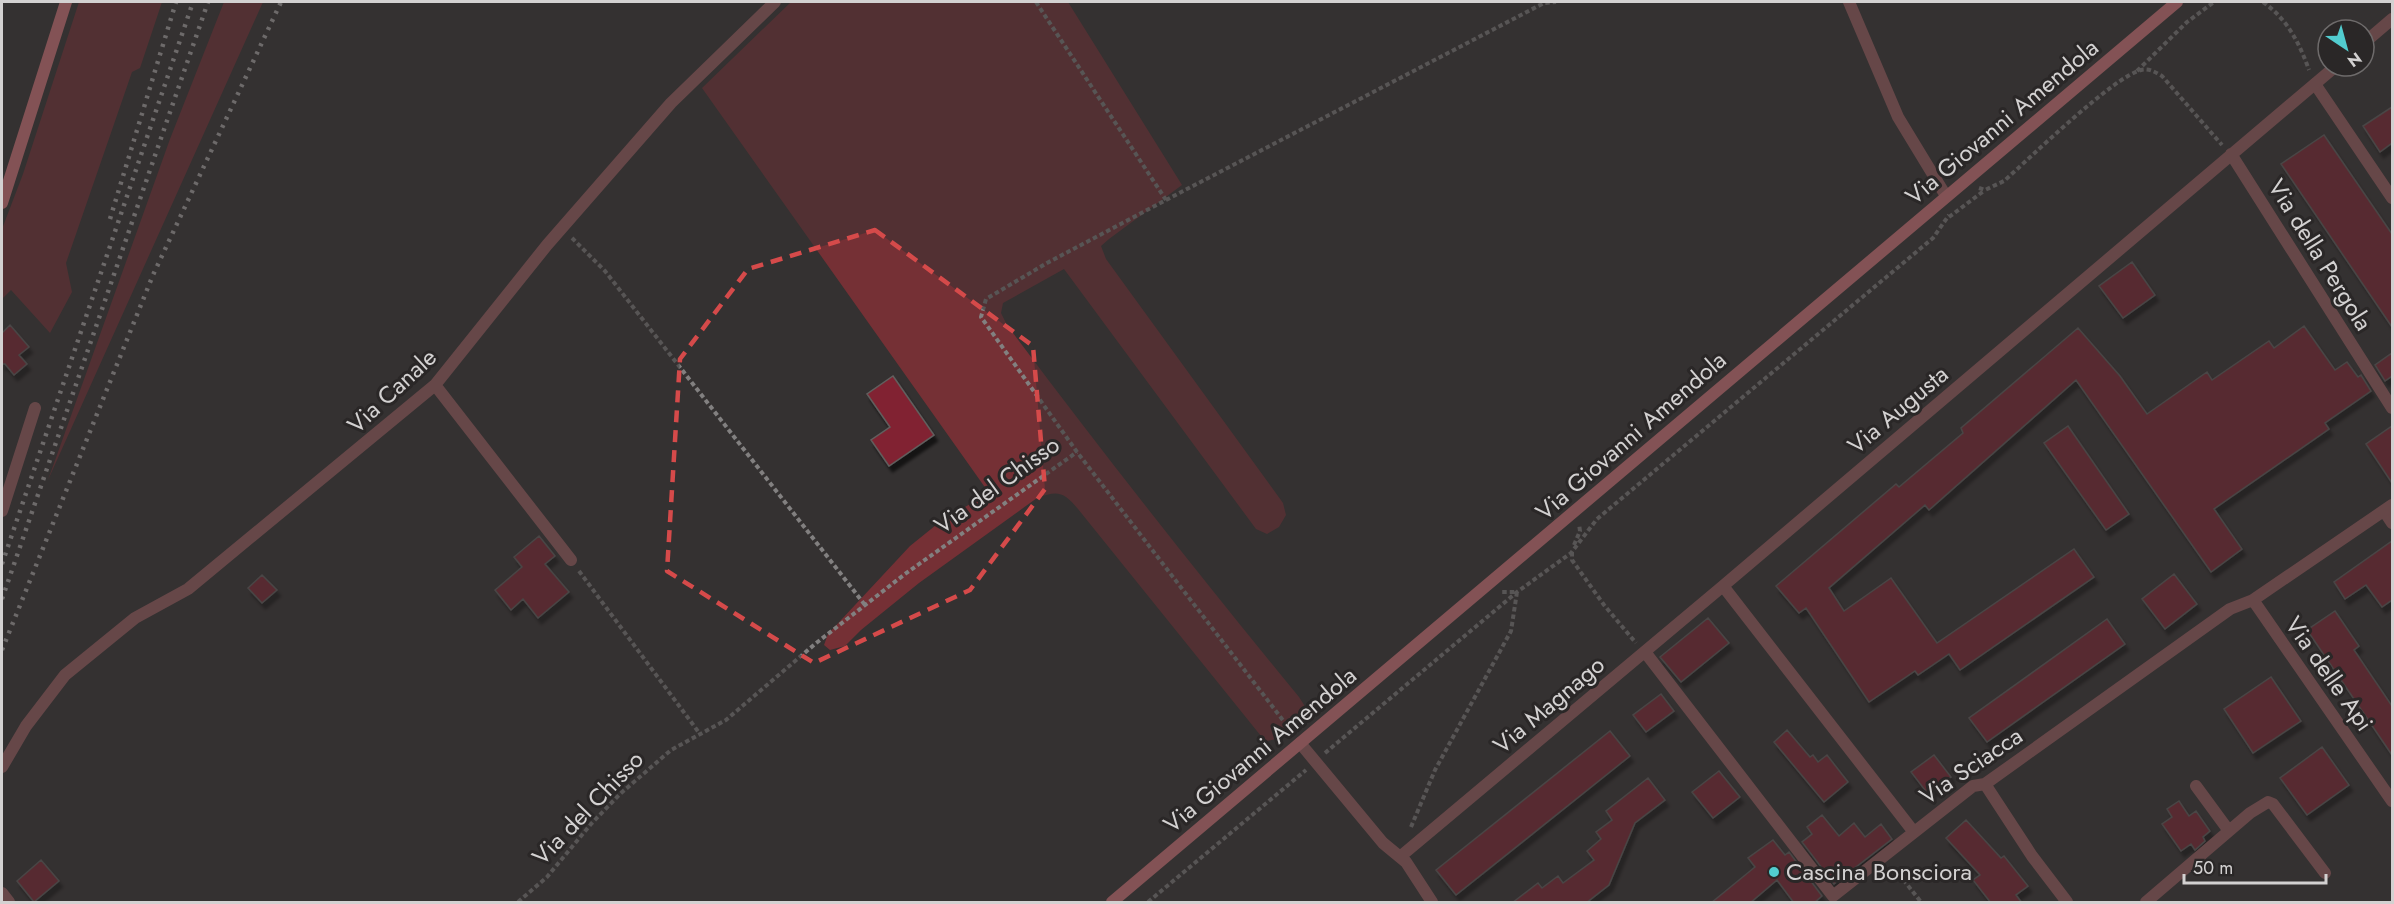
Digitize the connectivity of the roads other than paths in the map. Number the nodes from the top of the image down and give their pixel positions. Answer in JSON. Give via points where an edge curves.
{"nodes":[{"id":1,"x":66,"y":2,"type":"edge"},
{"id":2,"x":774,"y":2,"type":"edge"},
{"id":3,"x":1850,"y":2,"type":"edge"},
{"id":4,"x":2177,"y":2,"type":"edge"},
{"id":5,"x":2392,"y":19,"type":"edge"},
{"id":6,"x":2376,"y":33,"type":"edge"},
{"id":7,"x":2321,"y":78,"type":"edge"},
{"id":8,"x":2314,"y":84,"type":"junction"},
{"id":9,"x":2231,"y":154,"type":"junction"},
{"id":10,"x":1946,"y":196,"type":"junction"},
{"id":11,"x":2392,"y":198,"type":"edge"},
{"id":12,"x":2,"y":203,"type":"edge"},
{"id":13,"x":435,"y":386,"type":"junction"},
{"id":14,"x":35,"y":408,"type":"dead end"},
{"id":15,"x":2392,"y":408,"type":"edge"},
{"id":16,"x":2388,"y":508,"type":"edge"},
{"id":17,"x":2,"y":511,"type":"edge"},
{"id":18,"x":2392,"y":523,"type":"edge"},
{"id":19,"x":571,"y":560,"type":"road end"},
{"id":20,"x":1723,"y":586,"type":"junction"},
{"id":21,"x":2253,"y":600,"type":"junction"},
{"id":22,"x":1645,"y":652,"type":"junction"},
{"id":23,"x":1300,"y":743,"type":"junction"},
{"id":24,"x":2,"y":767,"type":"edge"},
{"id":25,"x":1985,"y":784,"type":"junction"},
{"id":26,"x":2196,"y":786,"type":"dead end"},
{"id":27,"x":2392,"y":801,"type":"edge"},
{"id":28,"x":1913,"y":831,"type":"junction"},
{"id":29,"x":2229,"y":831,"type":"junction"},
{"id":30,"x":1401,"y":855,"type":"junction"},
{"id":31,"x":2325,"y":873,"type":"dead end"},
{"id":32,"x":2,"y":893,"type":"edge"},
{"id":33,"x":9,"y":903,"type":"edge"},
{"id":34,"x":1112,"y":903,"type":"edge"},
{"id":35,"x":1432,"y":903,"type":"edge"},
{"id":36,"x":2067,"y":903,"type":"edge"},
{"id":37,"x":2146,"y":903,"type":"edge"}],
"edges":[{"from":1,"to":12,"type":"main road"},
{"from":2,"to":13,"type":"street","name":"Via Canale","via":[[671,102],[562,228]]},
{"from":3,"to":10,"type":"street","via":[[1898,117]]},
{"from":4,"to":10,"type":"main road","name":"Via Giovanni Amendola"},
{"from":5,"to":6,"type":"street"},
{"from":7,"to":8,"type":"street","name":"Via Augusta"},
{"from":8,"to":9,"type":"street","name":"Via Augusta"},
{"from":8,"to":11,"type":"street"},
{"from":9,"to":15,"type":"street","name":"Via della Pergola"},
{"from":9,"to":20,"type":"street","name":"Via Augusta"},
{"from":10,"to":23,"type":"main road","name":"Via Giovanni Amendola"},
{"from":13,"to":19,"type":"street"},
{"from":13,"to":24,"type":"street","name":"Via Canale","via":[[188,589],[135,618],[65,675],[26,726]]},
{"from":14,"to":17,"type":"street"},
{"from":16,"to":18,"type":"street"},
{"from":16,"to":21,"type":"street","name":"Via Sciacca"},
{"from":20,"to":22,"type":"street","name":"Via Magnago"},
{"from":20,"to":28,"type":"street"},
{"from":21,"to":25,"type":"street","name":"Via Sciacca","via":[[2230,609]]},
{"from":21,"to":27,"type":"street","name":"Via delle Api"},
{"from":22,"to":28,"type":"street","name":"Via Sciacca","via":[[1833,896]]},
{"from":22,"to":30,"type":"street","name":"Via Magnago"},
{"from":23,"to":30,"type":"street","via":[[1383,843]]},
{"from":23,"to":34,"type":"main road","name":"Via Giovanni Amendola"},
{"from":25,"to":28,"type":"street","name":"Via Sciacca","via":[[1973,786]]},
{"from":25,"to":36,"type":"street"},
{"from":26,"to":29,"type":"street"},
{"from":29,"to":31,"type":"street","via":[[2261,805],[2273,804]]},
{"from":29,"to":37,"type":"street"},
{"from":30,"to":35,"type":"street"},
{"from":32,"to":33,"type":"street"}]}
